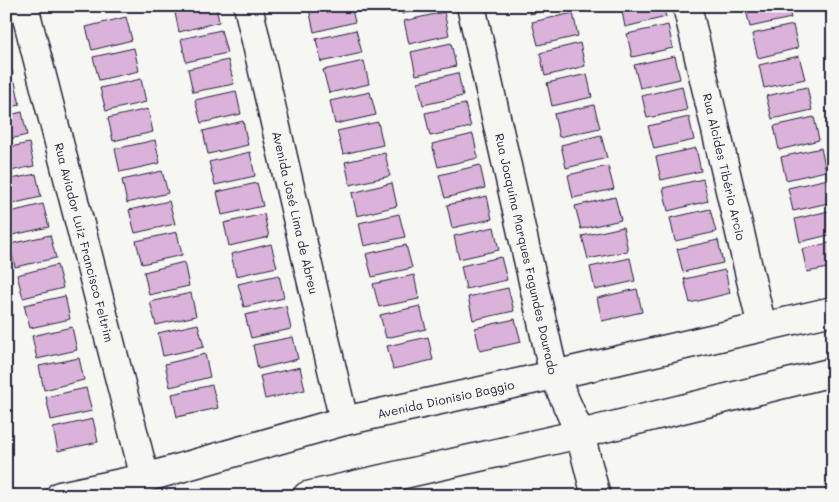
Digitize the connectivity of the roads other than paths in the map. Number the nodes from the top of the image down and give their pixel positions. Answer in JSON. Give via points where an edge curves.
{"nodes":[{"id":1,"x":24,"y":6,"type":"edge"},
{"id":2,"x":248,"y":6,"type":"edge"},
{"id":3,"x":471,"y":6,"type":"edge"},
{"id":4,"x":687,"y":6,"type":"edge"},
{"id":5,"x":833,"y":311,"type":"edge"},
{"id":6,"x":762,"y":327,"type":"junction"},
{"id":7,"x":833,"y":372,"type":"edge"},
{"id":8,"x":554,"y":375,"type":"junction"},
{"id":9,"x":344,"y":421,"type":"junction"},
{"id":10,"x":580,"y":434,"type":"junction"},
{"id":11,"x":145,"y":478,"type":"junction"},
{"id":12,"x":358,"y":490,"type":"edge"},
{"id":13,"x":60,"y":496,"type":"edge"},
{"id":14,"x":307,"y":496,"type":"edge"},
{"id":15,"x":596,"y":496,"type":"edge"}],
"edges":[{"from":1,"to":11,"type":"street","name":"Rua Aviador Luiz Francisco Feltrim"},
{"from":2,"to":9,"type":"street","name":"Avenida José Lima de Abreu"},
{"from":3,"to":8,"type":"street","name":"Rua Joaquina Marques Fagundes Dourado"},
{"from":4,"to":6,"type":"street","name":"Rua Alcides Tibério Arcio"},
{"from":5,"to":6,"type":"street","name":"Avenida Dionisio Baggio"},
{"from":6,"to":8,"type":"street","name":"Avenida Dionisio Baggio"},
{"from":7,"to":10,"type":"street"},
{"from":8,"to":9,"type":"street","name":"Avenida Dionisio Baggio"},
{"from":8,"to":10,"type":"street","name":"Rua Joaquina Marques Fagundes Dourado"},
{"from":9,"to":11,"type":"street","name":"Avenida Dionisio Baggio"},
{"from":10,"to":12,"type":"street"},
{"from":10,"to":15,"type":"street","name":"Rua Joaquina Marques Fagundes Dourado"},
{"from":11,"to":13,"type":"street","name":"Avenida Dionisio Baggio"},
{"from":12,"to":14,"type":"street"}]}
